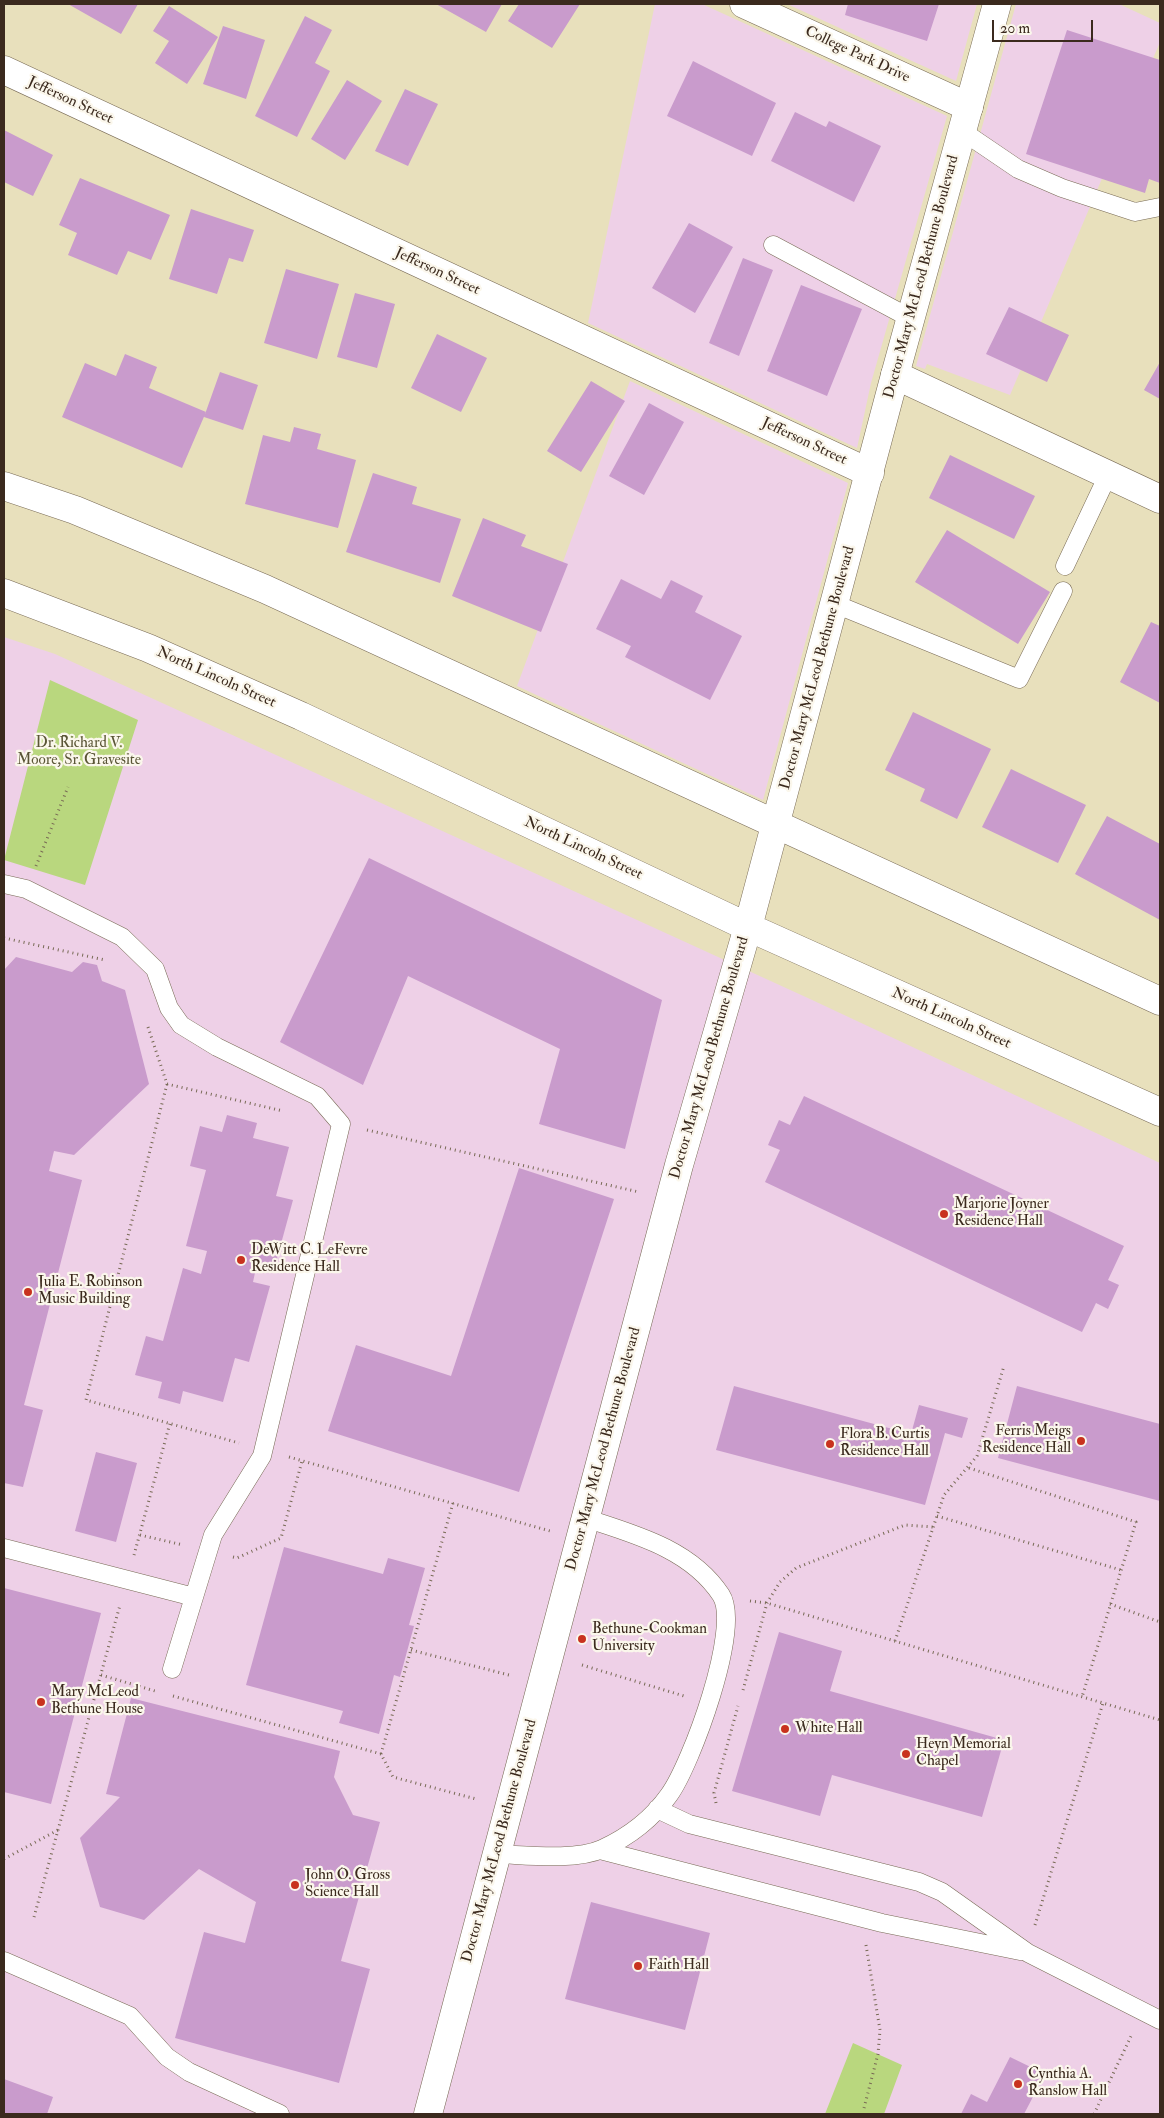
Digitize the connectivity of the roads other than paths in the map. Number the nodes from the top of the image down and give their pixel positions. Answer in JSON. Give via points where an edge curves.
{"nodes":[{"id":1,"x":744,"y":4,"type":"edge"},
{"id":2,"x":997,"y":4,"type":"edge"},
{"id":3,"x":4,"y":70,"type":"edge"},
{"id":4,"x":966,"y":119,"type":"junction"},
{"id":5,"x":1160,"y":208,"type":"edge"},
{"id":6,"x":773,"y":245,"type":"dead end"},
{"id":7,"x":910,"y":318,"type":"junction"},
{"id":8,"x":894,"y":375,"type":"junction"},
{"id":9,"x":870,"y":473,"type":"junction"},
{"id":10,"x":1108,"y":475,"type":"junction"},
{"id":11,"x":4,"y":486,"type":"edge"},
{"id":12,"x":1160,"y":499,"type":"edge"},
{"id":13,"x":1066,"y":566,"type":"dead end"},
{"id":14,"x":1063,"y":591,"type":"dead end"},
{"id":15,"x":4,"y":593,"type":"edge"},
{"id":16,"x":835,"y":604,"type":"junction"},
{"id":17,"x":776,"y":825,"type":"junction"},
{"id":18,"x":4,"y":884,"type":"edge"},
{"id":19,"x":748,"y":927,"type":"junction"},
{"id":20,"x":1160,"y":1001,"type":"edge"},
{"id":21,"x":1160,"y":1112,"type":"edge"},
{"id":22,"x":583,"y":1529,"type":"junction"},
{"id":23,"x":4,"y":1548,"type":"edge"},
{"id":24,"x":194,"y":1597,"type":"junction"},
{"id":25,"x":172,"y":1670,"type":"dead end"},
{"id":26,"x":657,"y":1809,"type":"junction"},
{"id":27,"x":600,"y":1850,"type":"junction"},
{"id":28,"x":497,"y":1854,"type":"junction"},
{"id":29,"x":1028,"y":1953,"type":"junction"},
{"id":30,"x":4,"y":1961,"type":"edge"},
{"id":31,"x":1160,"y":2020,"type":"edge"},
{"id":32,"x":280,"y":2114,"type":"edge"},
{"id":33,"x":428,"y":2114,"type":"edge"}],
"edges":[{"from":1,"to":4,"type":"street","name":"College Park Drive"},
{"from":2,"to":4,"type":"street","name":"Doctor Mary McLeod Bethune Boulevard"},
{"from":3,"to":9,"type":"street","name":"Jefferson Street"},
{"from":4,"to":5,"type":"lane","via":[[1018,169],[1062,188],[1135,212]]},
{"from":4,"to":7,"type":"street","name":"Doctor Mary McLeod Bethune Boulevard"},
{"from":6,"to":7,"type":"lane"},
{"from":7,"to":8,"type":"street","name":"Doctor Mary McLeod Bethune Boulevard"},
{"from":8,"to":9,"type":"street","name":"Doctor Mary McLeod Bethune Boulevard"},
{"from":8,"to":10,"type":"street"},
{"from":9,"to":16,"type":"street","name":"Doctor Mary McLeod Bethune Boulevard"},
{"from":10,"to":12,"type":"street"},
{"from":10,"to":13,"type":"lane"},
{"from":11,"to":17,"type":"street","via":[[75,510],[265,589]]},
{"from":14,"to":16,"type":"lane","via":[[1019,680]]},
{"from":15,"to":19,"type":"street","name":"North Lincoln Street","via":[[148,648],[302,716]]},
{"from":16,"to":17,"type":"street","name":"Doctor Mary McLeod Bethune Boulevard"},
{"from":17,"to":19,"type":"street","name":"Doctor Mary McLeod Bethune Boulevard"},
{"from":17,"to":20,"type":"street"},
{"from":18,"to":24,"type":"lane","via":[[26,889],[122,937],[155,969],[168,1008],[181,1024],[217,1047],[317,1096],[341,1124],[264,1450],[213,1535]]},
{"from":19,"to":21,"type":"street","name":"North Lincoln Street"},
{"from":19,"to":22,"type":"street","name":"Doctor Mary McLeod Bethune Boulevard","via":[[679,1165]]},
{"from":22,"to":26,"type":"lane","via":[[633,1533],[671,1550],[705,1574],[722,1597],[726,1629],[721,1662],[686,1768]]},
{"from":22,"to":28,"type":"street","name":"Doctor Mary McLeod Bethune Boulevard"},
{"from":23,"to":24,"type":"lane"},
{"from":24,"to":25,"type":"lane"},
{"from":26,"to":27,"type":"lane","via":[[642,1826]]},
{"from":26,"to":29,"type":"lane","via":[[689,1824],[919,1882],[942,1892]]},
{"from":27,"to":28,"type":"lane","via":[[564,1856]]},
{"from":27,"to":29,"type":"lane","via":[[862,1917]]},
{"from":28,"to":33,"type":"street","name":"Doctor Mary McLeod Bethune Boulevard"},
{"from":29,"to":31,"type":"lane"},
{"from":30,"to":32,"type":"lane","via":[[130,2016],[168,2057],[189,2072]]}]}
